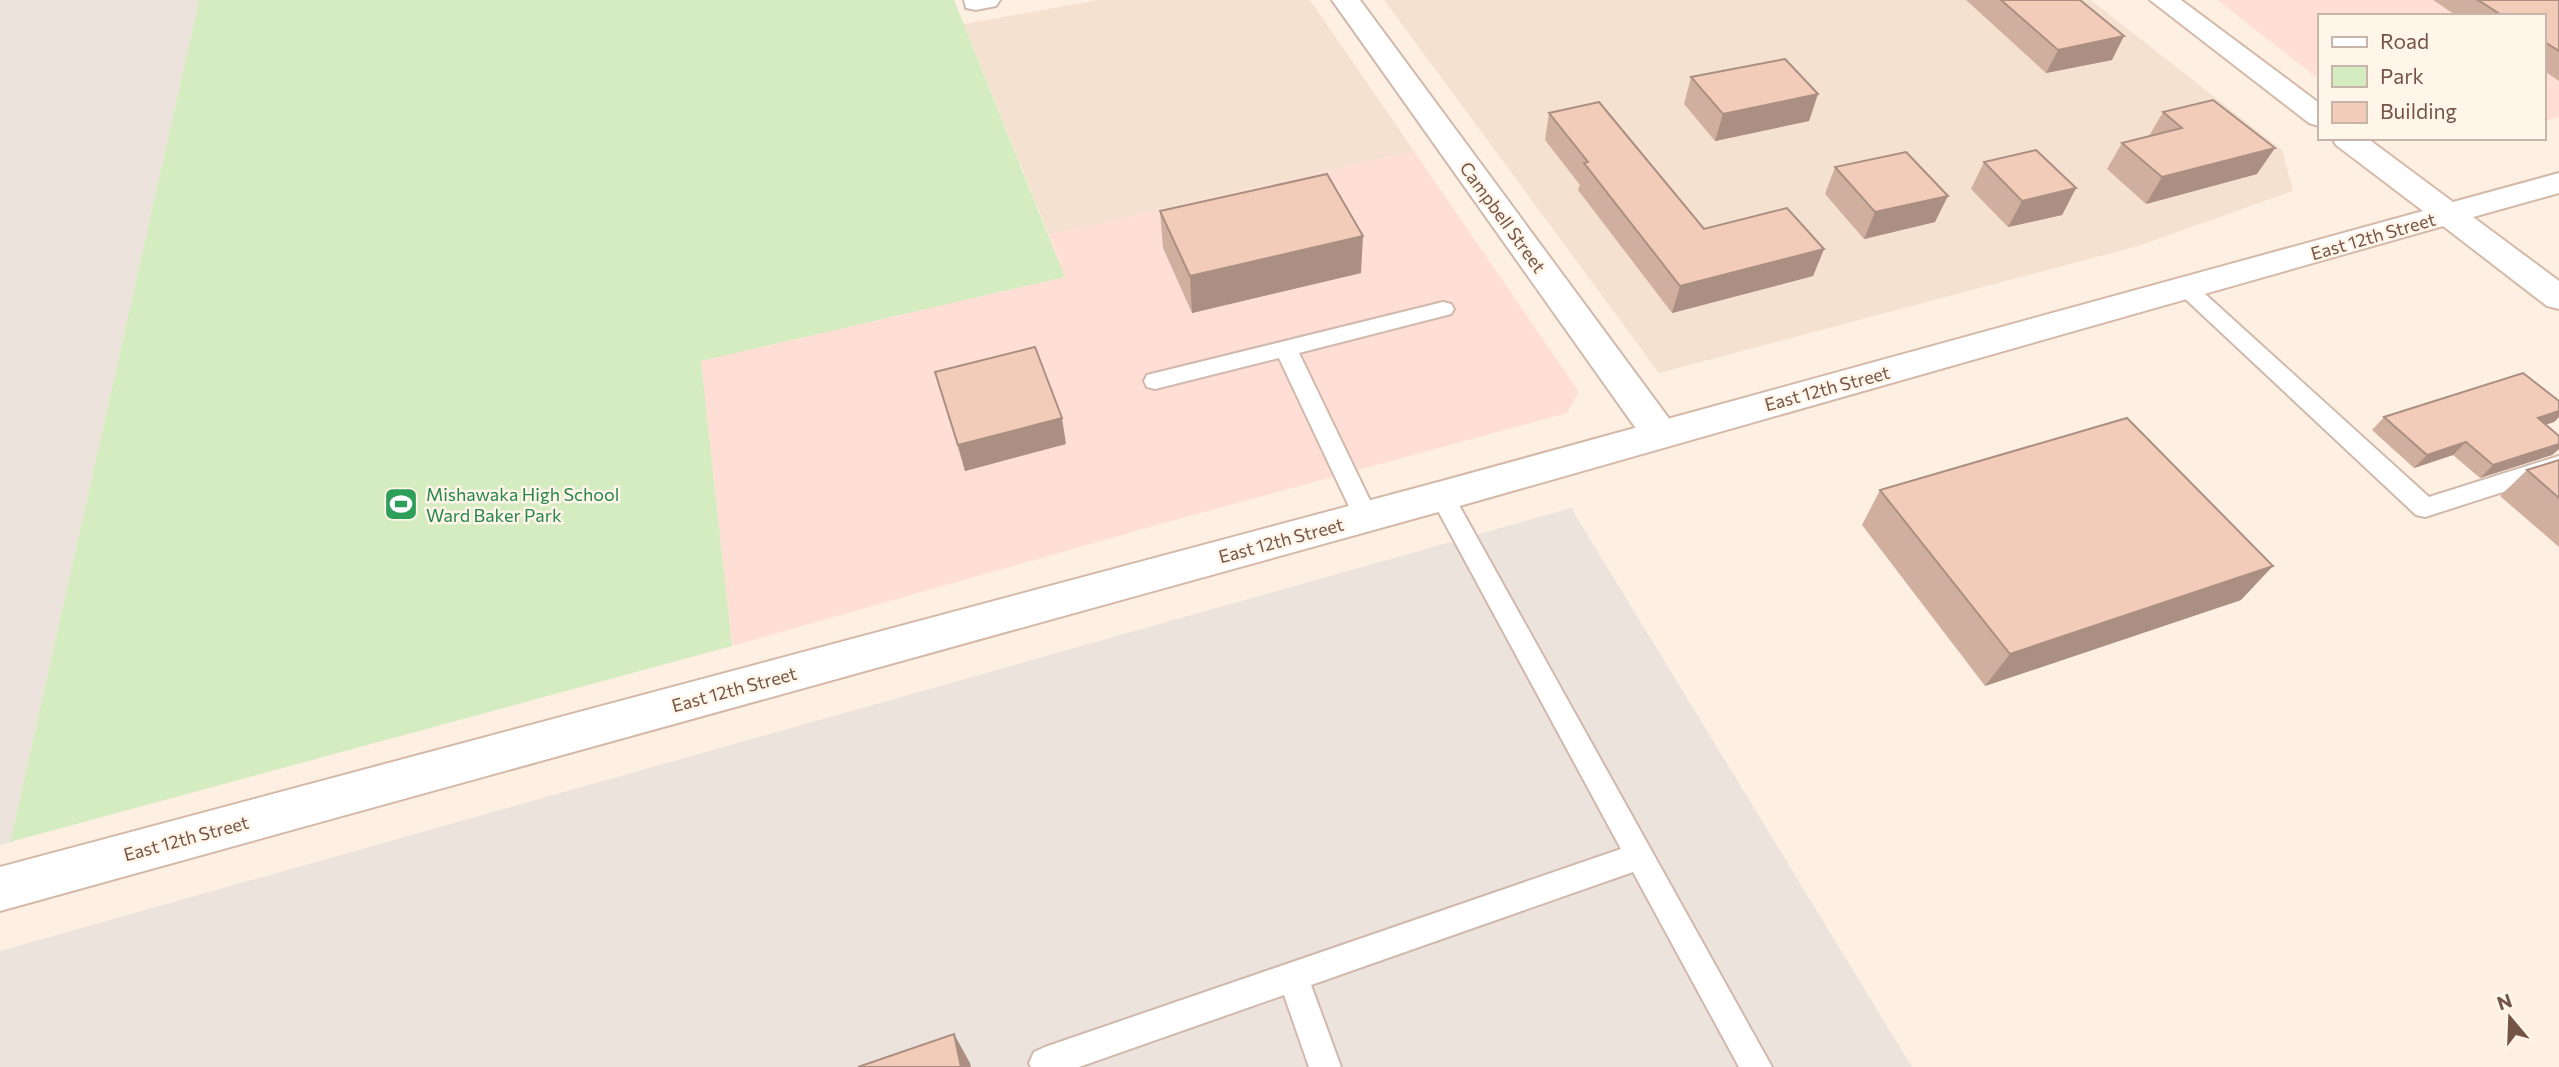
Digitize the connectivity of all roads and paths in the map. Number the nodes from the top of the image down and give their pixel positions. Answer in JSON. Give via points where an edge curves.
{"nodes":[{"id":1,"x":1346,"y":0,"type":"edge"},
{"id":2,"x":2164,"y":0,"type":"edge"},
{"id":3,"x":2318,"y":116,"type":"edge"},
{"id":4,"x":2350,"y":140,"type":"edge"},
{"id":5,"x":2559,"y":183,"type":"edge"},
{"id":6,"x":2449,"y":215,"type":"junction"},
{"id":7,"x":2186,"y":288,"type":"junction"},
{"id":8,"x":2559,"y":298,"type":"edge"},
{"id":9,"x":1443,"y":309,"type":"dead end"},
{"id":10,"x":1286,"y":349,"type":"junction"},
{"id":11,"x":1155,"y":381,"type":"dead end"},
{"id":12,"x":1660,"y":434,"type":"junction"},
{"id":13,"x":2559,"y":465,"type":"edge"},
{"id":14,"x":1442,"y":496,"type":"junction"},
{"id":15,"x":1366,"y":517,"type":"junction"},
{"id":16,"x":1640,"y":856,"type":"junction"},
{"id":17,"x":0,"y":889,"type":"edge"},
{"id":18,"x":1293,"y":976,"type":"junction"},
{"id":19,"x":1045,"y":1063,"type":"dead end"},
{"id":20,"x":1750,"y":1065,"type":"edge"},
{"id":21,"x":1325,"y":1067,"type":"edge"}],
"edges":[{"from":1,"to":12,"type":"street","name":"Campbell Street"},
{"from":2,"to":3,"type":"street"},
{"from":4,"to":6,"type":"street"},
{"from":5,"to":6,"type":"street","name":"East 12th Street"},
{"from":6,"to":7,"type":"street","name":"East 12th Street"},
{"from":6,"to":8,"type":"street"},
{"from":7,"to":12,"type":"street","name":"East 12th Street"},
{"from":7,"to":13,"type":"lane","via":[[2425,508]]},
{"from":9,"to":10,"type":"lane"},
{"from":10,"to":11,"type":"lane"},
{"from":10,"to":15,"type":"lane"},
{"from":12,"to":14,"type":"street","name":"East 12th Street"},
{"from":14,"to":15,"type":"street","name":"East 12th Street"},
{"from":14,"to":16,"type":"lane"},
{"from":15,"to":17,"type":"street","name":"East 12th Street"},
{"from":16,"to":18,"type":"lane"},
{"from":16,"to":20,"type":"lane"},
{"from":18,"to":19,"type":"lane"},
{"from":18,"to":21,"type":"lane"}]}
